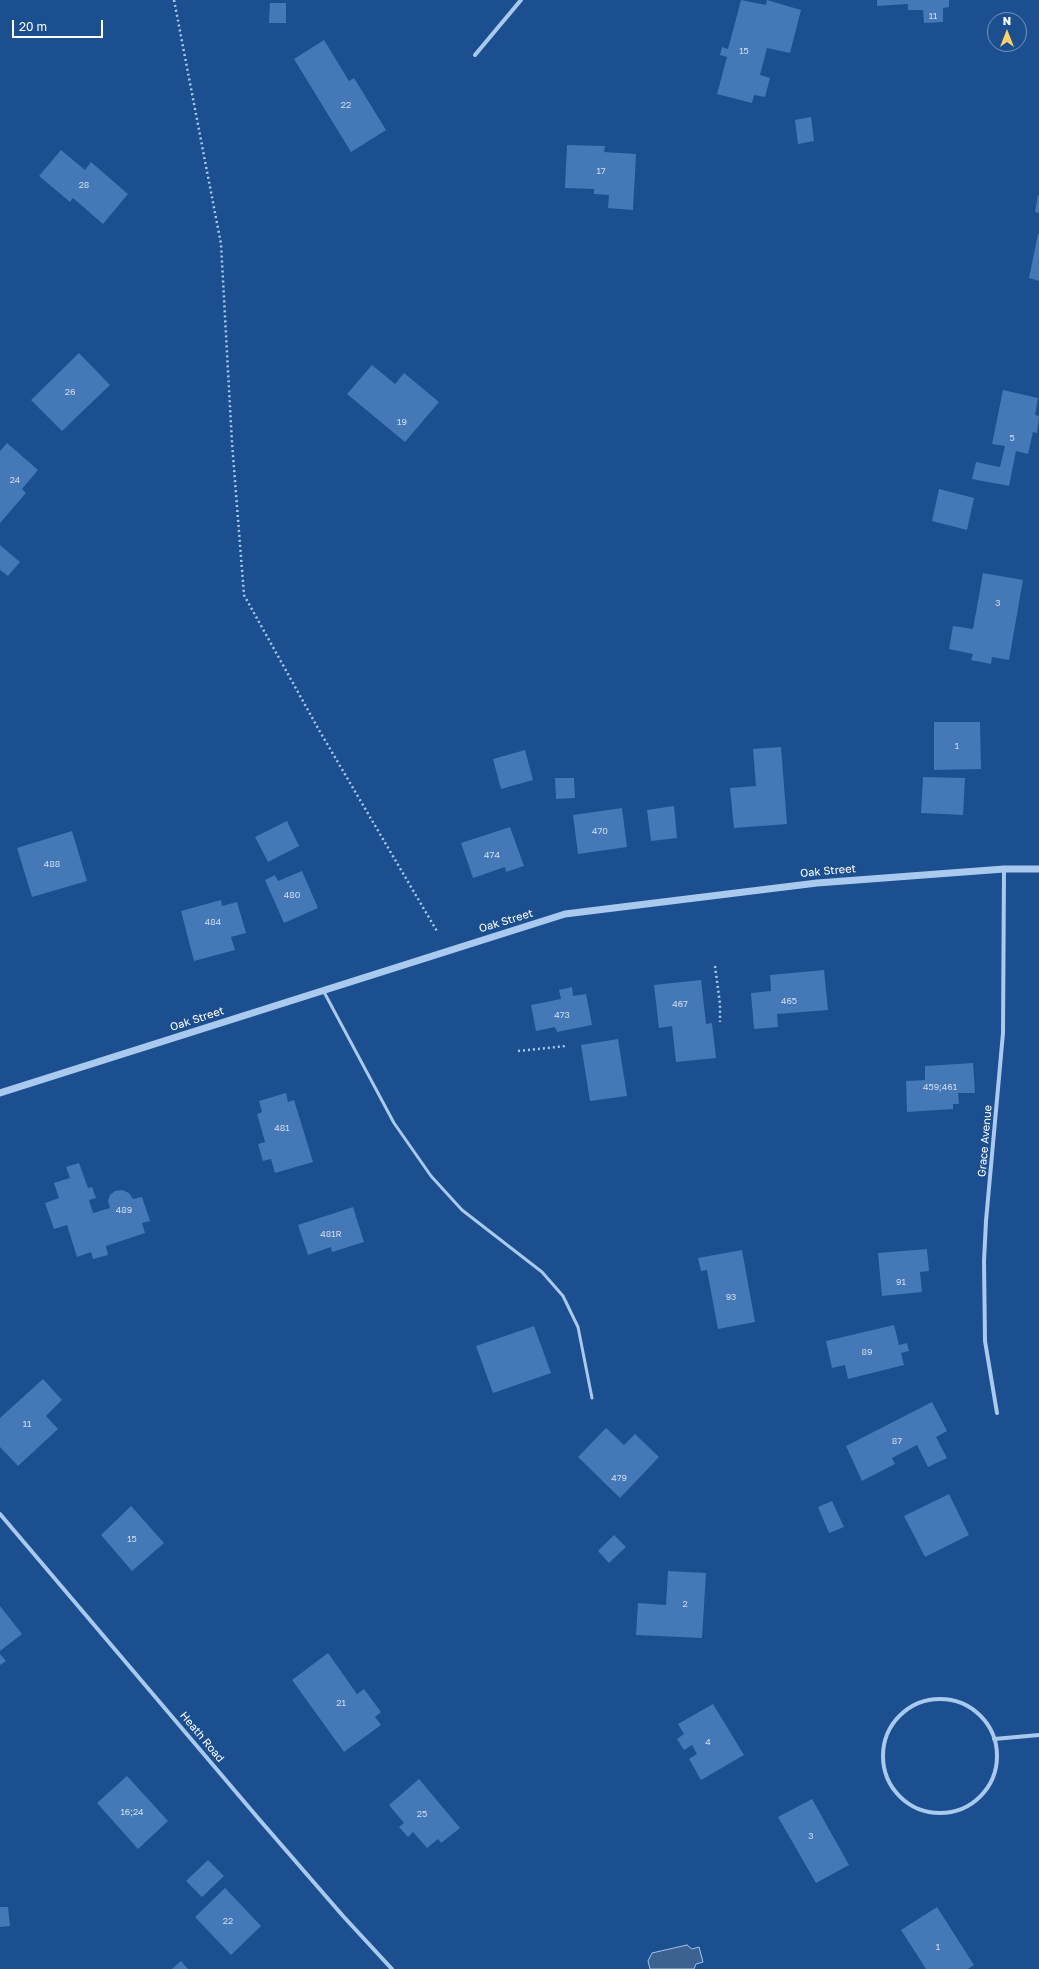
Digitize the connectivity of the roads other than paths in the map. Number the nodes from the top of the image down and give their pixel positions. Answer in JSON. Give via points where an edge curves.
{"nodes":[{"id":1,"x":522,"y":0,"type":"edge"},
{"id":2,"x":475,"y":55,"type":"dead end"},
{"id":3,"x":1004,"y":869,"type":"junction"},
{"id":4,"x":1039,"y":869,"type":"edge"},
{"id":5,"x":323,"y":990,"type":"junction"},
{"id":6,"x":0,"y":1093,"type":"edge"},
{"id":7,"x":592,"y":1398,"type":"dead end"},
{"id":8,"x":997,"y":1413,"type":"dead end"},
{"id":9,"x":0,"y":1514,"type":"edge"},
{"id":10,"x":1039,"y":1735,"type":"edge"},
{"id":11,"x":994,"y":1739,"type":"junction"},
{"id":12,"x":392,"y":1969,"type":"edge"}],
"edges":[{"from":1,"to":2,"type":"street"},
{"from":3,"to":4,"type":"street","name":"Oak Street"},
{"from":3,"to":5,"type":"street","name":"Oak Street","via":[[817,883],[565,914]]},
{"from":3,"to":8,"type":"street","name":"Grace Avenue","via":[[1003,1033],[984,1261],[985,1341]]},
{"from":5,"to":6,"type":"street","name":"Oak Street"},
{"from":5,"to":7,"type":"lane","via":[[394,1123],[431,1176],[462,1210],[542,1272],[563,1296],[578,1327]]},
{"from":9,"to":12,"type":"street","name":"Heath Road","via":[[258,1818]]},
{"from":10,"to":11,"type":"street"},
{"from":11,"to":11,"type":"street","via":[[987,1724],[976,1713],[957,1702],[931,1700],[915,1705],[895,1722],[885,1740],[882,1756],[885,1774],[893,1790],[906,1803],[922,1811],[939,1814],[957,1811],[973,1803],[986,1790],[994,1774],[997,1756]]}]}
